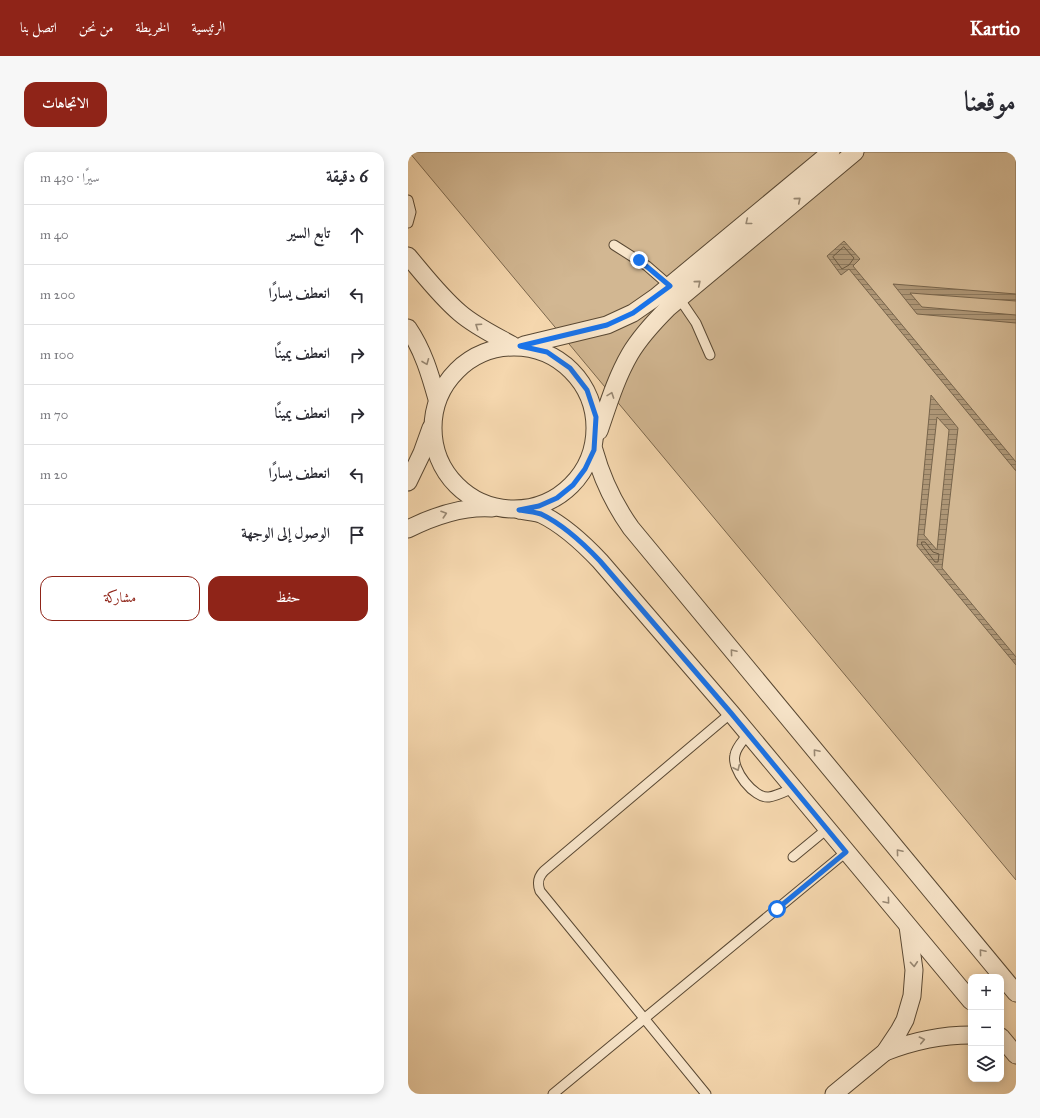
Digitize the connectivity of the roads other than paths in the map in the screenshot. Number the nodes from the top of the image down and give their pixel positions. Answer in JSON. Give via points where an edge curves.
{"nodes":[{"id":1,"x":831,"y":152,"type":"edge"},
{"id":2,"x":855,"y":152,"type":"edge"},
{"id":3,"x":408,"y":200,"type":"edge"},
{"id":4,"x":408,"y":223,"type":"edge"},
{"id":5,"x":614,"y":245,"type":"dead end"},
{"id":6,"x":408,"y":256,"type":"edge"},
{"id":7,"x":674,"y":292,"type":"junction"},
{"id":8,"x":408,"y":328,"type":"edge"},
{"id":9,"x":516,"y":345,"type":"junction"},
{"id":10,"x":710,"y":355,"type":"dead end"},
{"id":11,"x":437,"y":399,"type":"junction"},
{"id":12,"x":433,"y":422,"type":"junction"},
{"id":13,"x":594,"y":448,"type":"junction"},
{"id":14,"x":408,"y":482,"type":"edge"},
{"id":15,"x":514,"y":510,"type":"junction"},
{"id":16,"x":408,"y":529,"type":"edge"},
{"id":17,"x":731,"y":713,"type":"junction"},
{"id":18,"x":748,"y":734,"type":"junction"},
{"id":19,"x":793,"y":788,"type":"junction"},
{"id":20,"x":827,"y":829,"type":"junction"},
{"id":21,"x":846,"y":852,"type":"junction"},
{"id":22,"x":793,"y":857,"type":"dead end"},
{"id":23,"x":908,"y":926,"type":"junction"},
{"id":24,"x":1016,"y":993,"type":"edge"},
{"id":25,"x":968,"y":997,"type":"edge"},
{"id":26,"x":644,"y":1019,"type":"junction"},
{"id":27,"x":968,"y":1035,"type":"edge"},
{"id":28,"x":1004,"y":1041,"type":"edge"},
{"id":29,"x":885,"y":1052,"type":"junction"},
{"id":30,"x":1016,"y":1055,"type":"edge"},
{"id":31,"x":553,"y":1094,"type":"edge"},
{"id":32,"x":706,"y":1094,"type":"edge"},
{"id":33,"x":834,"y":1094,"type":"edge"}],
"edges":[{"from":1,"to":7,"type":"street","one_way":true},
{"from":7,"to":2,"type":"street","one_way":true},
{"from":3,"to":4,"type":"lane"},
{"from":5,"to":7,"type":"lane","via":[[647,266]]},
{"from":9,"to":6,"type":"street","one_way":true,"via":[[485,330],[461,314],[440,294]]},
{"from":7,"to":9,"type":"street","via":[[607,325]]},
{"from":7,"to":10,"type":"lane","via":[[696,323]]},
{"from":13,"to":7,"type":"street","one_way":true,"via":[[617,378],[630,353],[668,308]]},
{"from":8,"to":11,"type":"street","one_way":true,"via":[[422,353]]},
{"from":9,"to":11,"type":"street","via":[[488,350],[466,361],[449,378]]},
{"from":9,"to":13,"type":"street","via":[[547,352],[575,373],[587,390],[596,417]]},
{"from":11,"to":12,"type":"street"},
{"from":12,"to":14,"type":"street"},
{"from":12,"to":15,"type":"street","via":[[435,448],[445,471],[462,491],[484,504]]},
{"from":13,"to":15,"type":"street","via":[[585,469],[573,485],[557,498],[539,506]]},
{"from":24,"to":13,"type":"street","one_way":true,"via":[[631,528],[610,495]]},
{"from":16,"to":15,"type":"street","one_way":true,"via":[[426,520],[478,507]]},
{"from":15,"to":17,"type":"street","via":[[540,514],[582,543]]},
{"from":17,"to":18,"type":"street"},
{"from":17,"to":26,"type":"lane","via":[[544,871],[538,880],[540,891]]},
{"from":18,"to":19,"type":"street"},
{"from":18,"to":19,"type":"lane","one_way":true,"via":[[736,750],[734,761],[752,790],[760,796],[769,797]]},
{"from":19,"to":20,"type":"street"},
{"from":20,"to":21,"type":"street"},
{"from":20,"to":22,"type":"lane"},
{"from":21,"to":23,"type":"street","one_way":true},
{"from":21,"to":26,"type":"lane"},
{"from":23,"to":25,"type":"street"},
{"from":23,"to":29,"type":"street","one_way":true,"via":[[914,970],[912,996],[905,1020]]},
{"from":26,"to":31,"type":"lane"},
{"from":26,"to":32,"type":"lane"},
{"from":29,"to":27,"type":"street","one_way":true,"via":[[930,1038]]},
{"from":28,"to":30,"type":"street"},
{"from":29,"to":33,"type":"street"}]}
